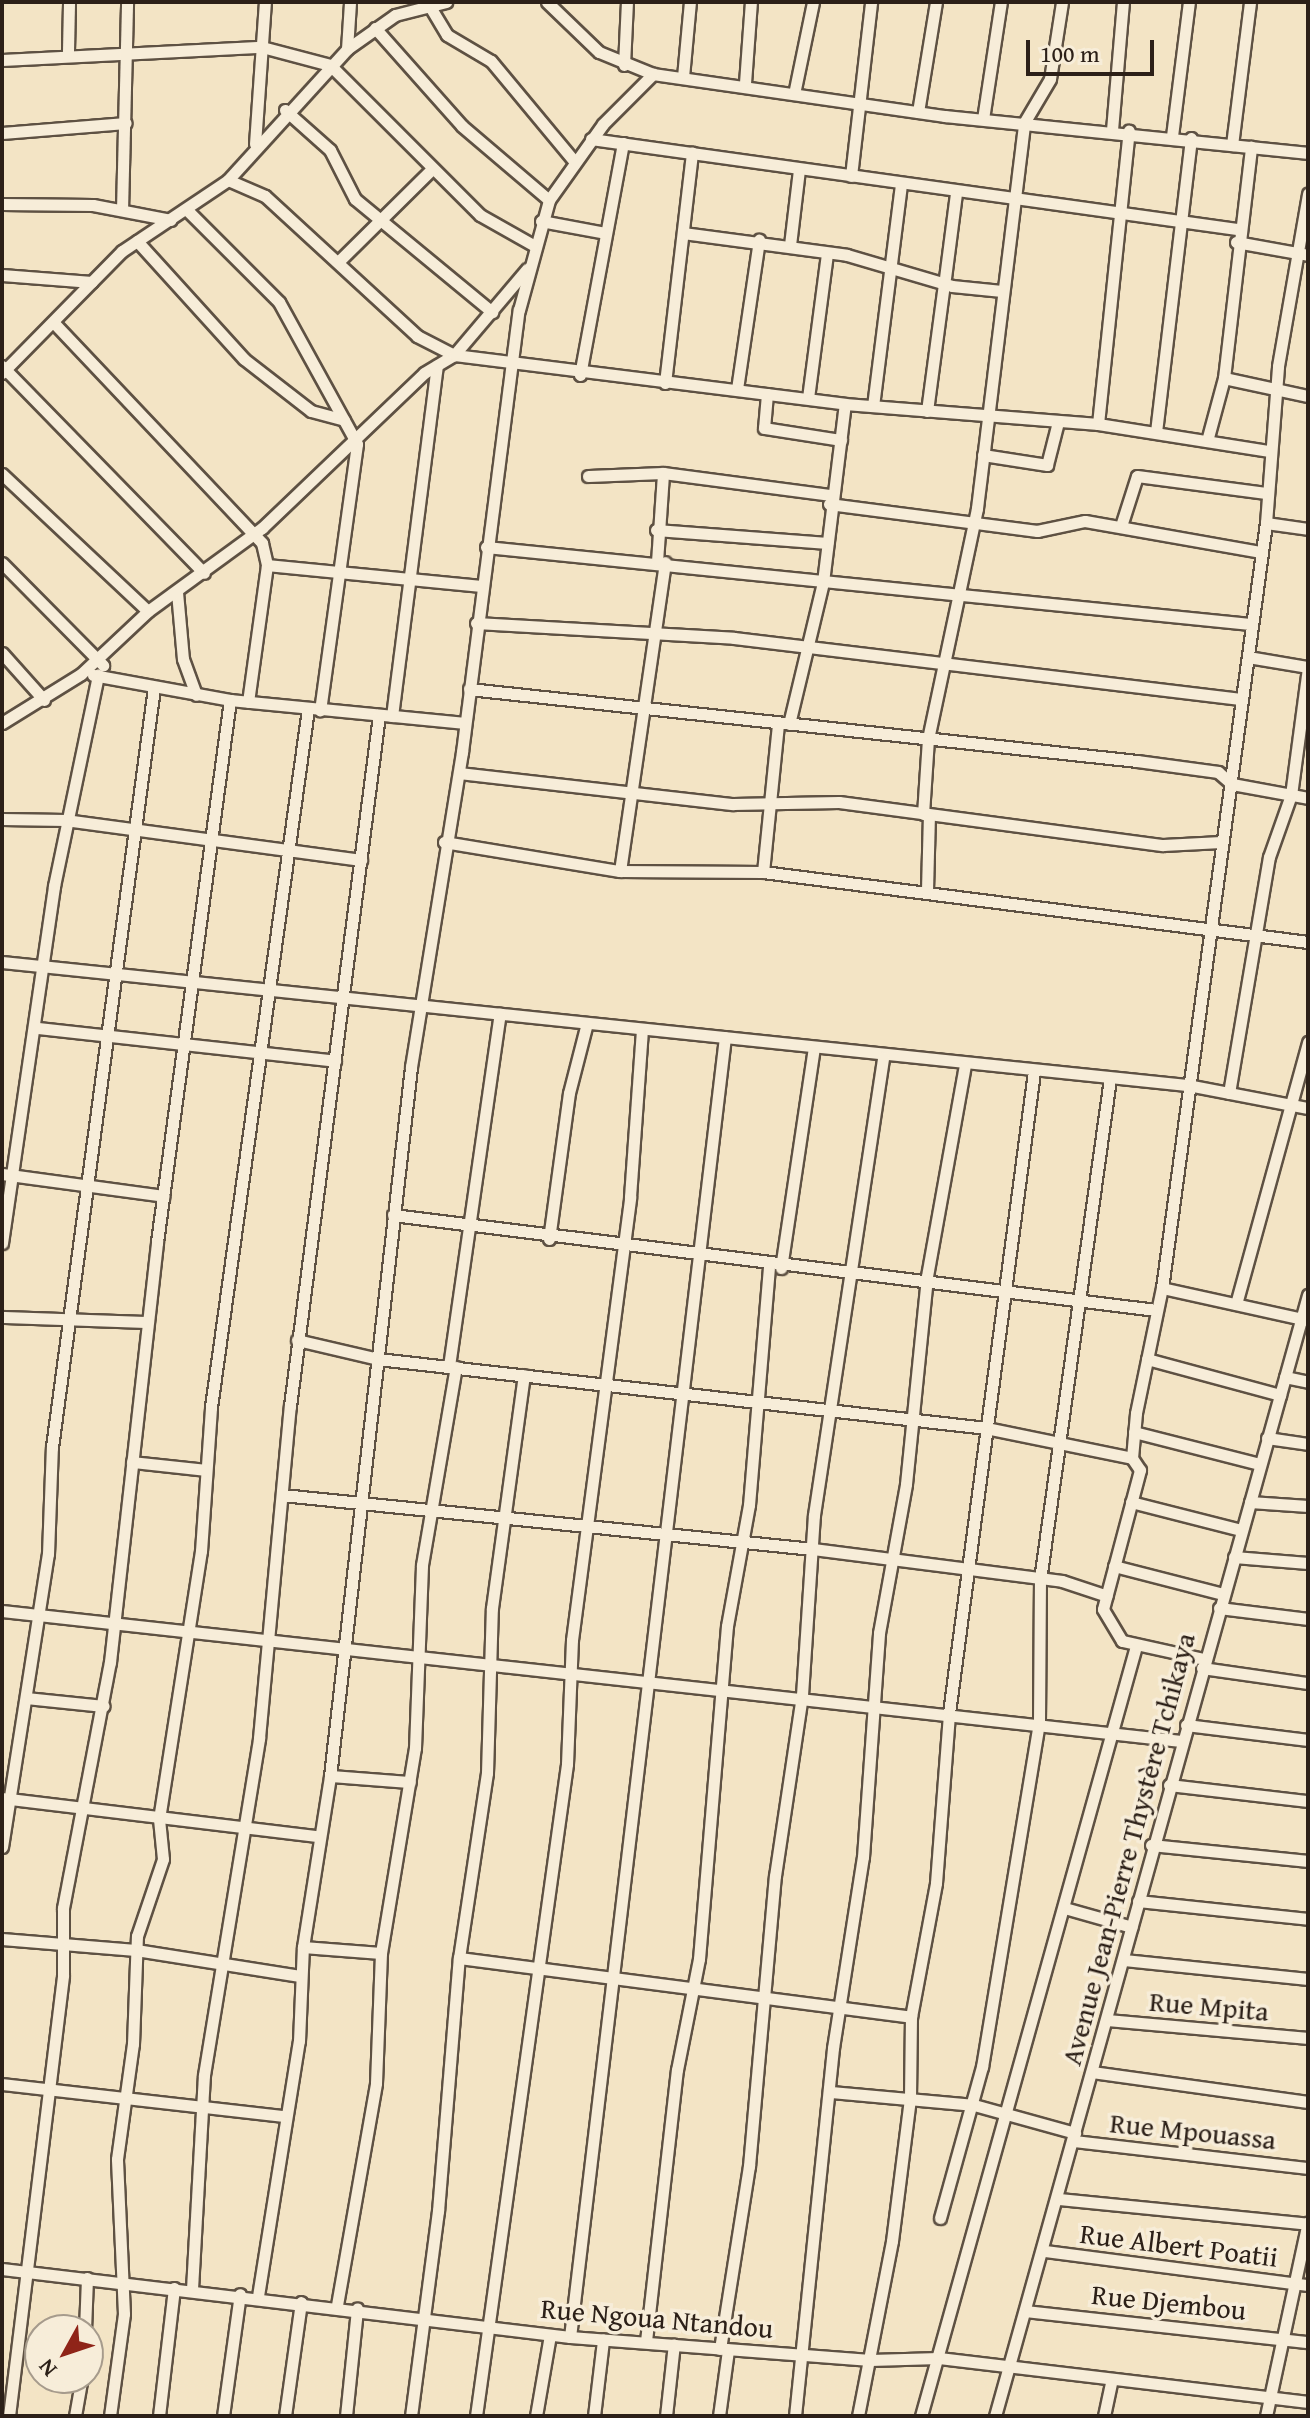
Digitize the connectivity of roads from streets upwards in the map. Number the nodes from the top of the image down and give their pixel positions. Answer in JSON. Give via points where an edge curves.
{"nodes":[{"id":1,"x":69,"y":2,"type":"edge"},
{"id":2,"x":127,"y":2,"type":"edge"},
{"id":3,"x":265,"y":2,"type":"edge"},
{"id":4,"x":350,"y":2,"type":"edge"},
{"id":5,"x":446,"y":2,"type":"edge"},
{"id":6,"x":627,"y":2,"type":"edge"},
{"id":7,"x":690,"y":2,"type":"edge"},
{"id":8,"x":751,"y":2,"type":"edge"},
{"id":9,"x":813,"y":2,"type":"edge"},
{"id":10,"x":871,"y":2,"type":"edge"},
{"id":11,"x":936,"y":2,"type":"edge"},
{"id":12,"x":1001,"y":2,"type":"edge"},
{"id":13,"x":1062,"y":2,"type":"edge"},
{"id":14,"x":1123,"y":2,"type":"edge"},
{"id":15,"x":1189,"y":2,"type":"edge"},
{"id":16,"x":1250,"y":2,"type":"edge"},
{"id":17,"x":553,"y":5,"type":"edge"},
{"id":18,"x":432,"y":10,"type":"junction"},
{"id":19,"x":375,"y":28,"type":"junction"},
{"id":20,"x":262,"y":47,"type":"junction"},
{"id":21,"x":347,"y":49,"type":"junction"},
{"id":22,"x":68,"y":51,"type":"junction"},
{"id":23,"x":127,"y":51,"type":"junction"},
{"id":24,"x":2,"y":60,"type":"edge"},
{"id":25,"x":330,"y":65,"type":"junction"},
{"id":26,"x":624,"y":65,"type":"junction"},
{"id":27,"x":653,"y":74,"type":"junction"},
{"id":28,"x":683,"y":77,"type":"junction"},
{"id":29,"x":745,"y":83,"type":"junction"},
{"id":30,"x":794,"y":94,"type":"junction"},
{"id":31,"x":859,"y":105,"type":"junction"},
{"id":32,"x":285,"y":110,"type":"junction"},
{"id":33,"x":918,"y":112,"type":"junction"},
{"id":34,"x":983,"y":119,"type":"junction"},
{"id":35,"x":126,"y":123,"type":"junction"},
{"id":36,"x":1024,"y":123,"type":"junction"},
{"id":37,"x":1112,"y":130,"type":"junction"},
{"id":38,"x":1129,"y":131,"type":"junction"},
{"id":39,"x":2,"y":133,"type":"edge"},
{"id":40,"x":1172,"y":136,"type":"junction"},
{"id":41,"x":1191,"y":138,"type":"junction"},
{"id":42,"x":591,"y":139,"type":"junction"},
{"id":43,"x":623,"y":143,"type":"junction"},
{"id":44,"x":255,"y":144,"type":"junction"},
{"id":45,"x":1232,"y":145,"type":"junction"},
{"id":46,"x":1251,"y":147,"type":"junction"},
{"id":47,"x":692,"y":153,"type":"junction"},
{"id":48,"x":1308,"y":153,"type":"edge"},
{"id":49,"x":574,"y":161,"type":"junction"},
{"id":50,"x":431,"y":170,"type":"junction"},
{"id":51,"x":799,"y":170,"type":"junction"},
{"id":52,"x":851,"y":176,"type":"junction"},
{"id":53,"x":228,"y":180,"type":"junction"},
{"id":54,"x":901,"y":185,"type":"junction"},
{"id":55,"x":956,"y":193,"type":"junction"},
{"id":56,"x":1308,"y":194,"type":"edge"},
{"id":57,"x":549,"y":200,"type":"junction"},
{"id":58,"x":1014,"y":202,"type":"junction"},
{"id":59,"x":2,"y":204,"type":"edge"},
{"id":60,"x":122,"y":210,"type":"junction"},
{"id":61,"x":187,"y":210,"type":"junction"},
{"id":62,"x":1121,"y":212,"type":"junction"},
{"id":63,"x":1177,"y":217,"type":"junction"},
{"id":64,"x":172,"y":220,"type":"junction"},
{"id":65,"x":541,"y":221,"type":"junction"},
{"id":66,"x":381,"y":223,"type":"junction"},
{"id":67,"x":1237,"y":229,"type":"junction"},
{"id":68,"x":605,"y":233,"type":"junction"},
{"id":69,"x":683,"y":233,"type":"junction"},
{"id":70,"x":759,"y":240,"type":"junction"},
{"id":71,"x":137,"y":241,"type":"junction"},
{"id":72,"x":1236,"y":242,"type":"junction"},
{"id":73,"x":790,"y":245,"type":"junction"},
{"id":74,"x":535,"y":246,"type":"junction"},
{"id":75,"x":827,"y":254,"type":"junction"},
{"id":76,"x":1302,"y":254,"type":"edge"},
{"id":77,"x":339,"y":261,"type":"junction"},
{"id":78,"x":529,"y":266,"type":"junction"},
{"id":79,"x":890,"y":266,"type":"junction"},
{"id":80,"x":2,"y":275,"type":"edge"},
{"id":81,"x":944,"y":281,"type":"junction"},
{"id":82,"x":92,"y":282,"type":"junction"},
{"id":83,"x":1002,"y":291,"type":"junction"},
{"id":84,"x":492,"y":312,"type":"junction"},
{"id":85,"x":54,"y":323,"type":"junction"},
{"id":86,"x":454,"y":355,"type":"junction"},
{"id":87,"x":512,"y":363,"type":"junction"},
{"id":88,"x":437,"y":366,"type":"junction"},
{"id":89,"x":3,"y":369,"type":"edge"},
{"id":90,"x":580,"y":375,"type":"junction"},
{"id":91,"x":1224,"y":378,"type":"junction"},
{"id":92,"x":665,"y":383,"type":"junction"},
{"id":93,"x":737,"y":389,"type":"junction"},
{"id":94,"x":1276,"y":390,"type":"junction"},
{"id":95,"x":767,"y":394,"type":"junction"},
{"id":96,"x":1308,"y":396,"type":"edge"},
{"id":97,"x":808,"y":398,"type":"junction"},
{"id":98,"x":845,"y":404,"type":"junction"},
{"id":99,"x":873,"y":406,"type":"junction"},
{"id":100,"x":927,"y":411,"type":"junction"},
{"id":101,"x":987,"y":416,"type":"junction"},
{"id":102,"x":344,"y":420,"type":"junction"},
{"id":103,"x":1058,"y":422,"type":"junction"},
{"id":104,"x":1098,"y":424,"type":"junction"},
{"id":105,"x":1156,"y":432,"type":"junction"},
{"id":106,"x":841,"y":440,"type":"junction"},
{"id":107,"x":1207,"y":441,"type":"junction"},
{"id":108,"x":357,"y":444,"type":"junction"},
{"id":109,"x":1268,"y":451,"type":"junction"},
{"id":110,"x":983,"y":455,"type":"junction"},
{"id":111,"x":663,"y":473,"type":"junction"},
{"id":112,"x":2,"y":474,"type":"edge"},
{"id":113,"x":588,"y":476,"type":"dead end"},
{"id":114,"x":1266,"y":493,"type":"junction"},
{"id":115,"x":830,"y":500,"type":"junction"},
{"id":116,"x":974,"y":523,"type":"junction"},
{"id":117,"x":1266,"y":523,"type":"junction"},
{"id":118,"x":1121,"y":526,"type":"junction"},
{"id":119,"x":1308,"y":529,"type":"edge"},
{"id":120,"x":656,"y":530,"type":"junction"},
{"id":121,"x":255,"y":534,"type":"junction"},
{"id":122,"x":828,"y":543,"type":"junction"},
{"id":123,"x":486,"y":547,"type":"junction"},
{"id":124,"x":1261,"y":552,"type":"junction"},
{"id":125,"x":661,"y":562,"type":"junction"},
{"id":126,"x":2,"y":563,"type":"edge"},
{"id":127,"x":267,"y":565,"type":"junction"},
{"id":128,"x":341,"y":571,"type":"junction"},
{"id":129,"x":204,"y":573,"type":"junction"},
{"id":130,"x":409,"y":579,"type":"junction"},
{"id":131,"x":823,"y":582,"type":"junction"},
{"id":132,"x":481,"y":586,"type":"junction"},
{"id":133,"x":177,"y":592,"type":"junction"},
{"id":134,"x":962,"y":595,"type":"junction"},
{"id":135,"x":148,"y":611,"type":"junction"},
{"id":136,"x":476,"y":623,"type":"junction"},
{"id":137,"x":1250,"y":624,"type":"junction"},
{"id":138,"x":656,"y":635,"type":"junction"},
{"id":139,"x":807,"y":649,"type":"junction"},
{"id":140,"x":2,"y":653,"type":"edge"},
{"id":141,"x":1248,"y":657,"type":"junction"},
{"id":142,"x":98,"y":661,"type":"junction"},
{"id":143,"x":1308,"y":667,"type":"edge"},
{"id":144,"x":948,"y":668,"type":"junction"},
{"id":145,"x":81,"y":674,"type":"junction"},
{"id":146,"x":98,"y":675,"type":"junction"},
{"id":147,"x":114,"y":677,"type":"junction"},
{"id":148,"x":154,"y":688,"type":"junction"},
{"id":149,"x":469,"y":689,"type":"junction"},
{"id":150,"x":196,"y":695,"type":"junction"},
{"id":151,"x":1240,"y":699,"type":"junction"},
{"id":152,"x":44,"y":700,"type":"junction"},
{"id":153,"x":230,"y":700,"type":"junction"},
{"id":154,"x":248,"y":702,"type":"junction"},
{"id":155,"x":643,"y":708,"type":"junction"},
{"id":156,"x":314,"y":709,"type":"junction"},
{"id":157,"x":379,"y":715,"type":"junction"},
{"id":158,"x":392,"y":716,"type":"junction"},
{"id":159,"x":2,"y":723,"type":"edge"},
{"id":160,"x":465,"y":723,"type":"junction"},
{"id":161,"x":783,"y":724,"type":"junction"},
{"id":162,"x":928,"y":739,"type":"junction"},
{"id":163,"x":459,"y":773,"type":"junction"},
{"id":164,"x":1232,"y":784,"type":"junction"},
{"id":165,"x":631,"y":792,"type":"junction"},
{"id":166,"x":1291,"y":795,"type":"junction"},
{"id":167,"x":773,"y":798,"type":"junction"},
{"id":168,"x":1308,"y":798,"type":"edge"},
{"id":169,"x":926,"y":815,"type":"junction"},
{"id":170,"x":2,"y":819,"type":"edge"},
{"id":171,"x":65,"y":820,"type":"junction"},
{"id":172,"x":133,"y":828,"type":"junction"},
{"id":173,"x":210,"y":839,"type":"junction"},
{"id":174,"x":444,"y":842,"type":"junction"},
{"id":175,"x":1221,"y":842,"type":"junction"},
{"id":176,"x":289,"y":852,"type":"junction"},
{"id":177,"x":361,"y":860,"type":"junction"},
{"id":178,"x":620,"y":871,"type":"junction"},
{"id":179,"x":763,"y":872,"type":"junction"},
{"id":180,"x":927,"y":890,"type":"junction"},
{"id":181,"x":1208,"y":929,"type":"junction"},
{"id":182,"x":1256,"y":935,"type":"junction"},
{"id":183,"x":1308,"y":942,"type":"edge"},
{"id":184,"x":2,"y":962,"type":"edge"},
{"id":185,"x":47,"y":968,"type":"junction"},
{"id":186,"x":117,"y":975,"type":"junction"},
{"id":187,"x":190,"y":980,"type":"junction"},
{"id":188,"x":272,"y":989,"type":"junction"},
{"id":189,"x":343,"y":998,"type":"junction"},
{"id":190,"x":421,"y":1008,"type":"junction"},
{"id":191,"x":500,"y":1014,"type":"junction"},
{"id":192,"x":587,"y":1023,"type":"junction"},
{"id":193,"x":38,"y":1028,"type":"junction"},
{"id":194,"x":642,"y":1029,"type":"junction"},
{"id":195,"x":110,"y":1032,"type":"junction"},
{"id":196,"x":725,"y":1037,"type":"junction"},
{"id":197,"x":182,"y":1042,"type":"junction"},
{"id":198,"x":1308,"y":1042,"type":"edge"},
{"id":199,"x":814,"y":1047,"type":"junction"},
{"id":200,"x":260,"y":1054,"type":"junction"},
{"id":201,"x":883,"y":1057,"type":"junction"},
{"id":202,"x":335,"y":1061,"type":"junction"},
{"id":203,"x":965,"y":1065,"type":"junction"},
{"id":204,"x":1034,"y":1072,"type":"junction"},
{"id":205,"x":1110,"y":1079,"type":"junction"},
{"id":206,"x":1187,"y":1085,"type":"junction"},
{"id":207,"x":1229,"y":1093,"type":"junction"},
{"id":208,"x":1293,"y":1105,"type":"junction"},
{"id":209,"x":1308,"y":1108,"type":"edge"},
{"id":210,"x":8,"y":1175,"type":"edge"},
{"id":211,"x":86,"y":1184,"type":"junction"},
{"id":212,"x":164,"y":1196,"type":"junction"},
{"id":213,"x":393,"y":1215,"type":"junction"},
{"id":214,"x":470,"y":1227,"type":"junction"},
{"id":215,"x":549,"y":1239,"type":"junction"},
{"id":216,"x":2,"y":1243,"type":"edge"},
{"id":217,"x":619,"y":1248,"type":"junction"},
{"id":218,"x":697,"y":1257,"type":"junction"},
{"id":219,"x":775,"y":1268,"type":"junction"},
{"id":220,"x":855,"y":1276,"type":"junction"},
{"id":221,"x":927,"y":1276,"type":"junction"},
{"id":222,"x":1162,"y":1288,"type":"junction"},
{"id":223,"x":1005,"y":1290,"type":"junction"},
{"id":224,"x":1308,"y":1295,"type":"edge"},
{"id":225,"x":1080,"y":1297,"type":"junction"},
{"id":226,"x":1236,"y":1304,"type":"junction"},
{"id":227,"x":1156,"y":1310,"type":"junction"},
{"id":228,"x":2,"y":1317,"type":"edge"},
{"id":229,"x":70,"y":1319,"type":"junction"},
{"id":230,"x":1305,"y":1320,"type":"edge"},
{"id":231,"x":147,"y":1322,"type":"junction"},
{"id":232,"x":297,"y":1340,"type":"junction"},
{"id":233,"x":378,"y":1359,"type":"junction"},
{"id":234,"x":1147,"y":1359,"type":"junction"},
{"id":235,"x":452,"y":1367,"type":"junction"},
{"id":236,"x":524,"y":1375,"type":"junction"},
{"id":237,"x":1285,"y":1377,"type":"junction"},
{"id":238,"x":1308,"y":1382,"type":"edge"},
{"id":239,"x":603,"y":1383,"type":"junction"},
{"id":240,"x":686,"y":1394,"type":"junction"},
{"id":241,"x":1280,"y":1395,"type":"junction"},
{"id":242,"x":760,"y":1403,"type":"junction"},
{"id":243,"x":831,"y":1410,"type":"junction"},
{"id":244,"x":911,"y":1420,"type":"junction"},
{"id":245,"x":986,"y":1428,"type":"junction"},
{"id":246,"x":1134,"y":1432,"type":"junction"},
{"id":247,"x":1267,"y":1438,"type":"junction"},
{"id":248,"x":1308,"y":1444,"type":"edge"},
{"id":249,"x":1059,"y":1445,"type":"junction"},
{"id":250,"x":1132,"y":1458,"type":"junction"},
{"id":251,"x":132,"y":1462,"type":"junction"},
{"id":252,"x":1260,"y":1464,"type":"junction"},
{"id":253,"x":206,"y":1470,"type":"junction"},
{"id":254,"x":282,"y":1495,"type":"junction"},
{"id":255,"x":357,"y":1497,"type":"junction"},
{"id":256,"x":1131,"y":1502,"type":"junction"},
{"id":257,"x":1250,"y":1502,"type":"junction"},
{"id":258,"x":1308,"y":1506,"type":"edge"},
{"id":259,"x":431,"y":1507,"type":"junction"},
{"id":260,"x":504,"y":1519,"type":"junction"},
{"id":261,"x":584,"y":1528,"type":"junction"},
{"id":262,"x":1241,"y":1530,"type":"junction"},
{"id":263,"x":662,"y":1533,"type":"junction"},
{"id":264,"x":742,"y":1544,"type":"junction"},
{"id":265,"x":813,"y":1549,"type":"junction"},
{"id":266,"x":1234,"y":1557,"type":"junction"},
{"id":267,"x":890,"y":1561,"type":"junction"},
{"id":268,"x":1308,"y":1563,"type":"edge"},
{"id":269,"x":1114,"y":1566,"type":"junction"},
{"id":270,"x":967,"y":1570,"type":"junction"},
{"id":271,"x":1040,"y":1580,"type":"junction"},
{"id":272,"x":1223,"y":1594,"type":"junction"},
{"id":273,"x":1107,"y":1596,"type":"junction"},
{"id":274,"x":1219,"y":1608,"type":"junction"},
{"id":275,"x":2,"y":1611,"type":"edge"},
{"id":276,"x":37,"y":1615,"type":"junction"},
{"id":277,"x":1308,"y":1619,"type":"edge"},
{"id":278,"x":113,"y":1622,"type":"junction"},
{"id":279,"x":190,"y":1633,"type":"junction"},
{"id":280,"x":264,"y":1638,"type":"junction"},
{"id":281,"x":1136,"y":1646,"type":"junction"},
{"id":282,"x":343,"y":1650,"type":"junction"},
{"id":283,"x":417,"y":1656,"type":"junction"},
{"id":284,"x":1203,"y":1664,"type":"junction"},
{"id":285,"x":491,"y":1665,"type":"junction"},
{"id":286,"x":570,"y":1671,"type":"junction"},
{"id":287,"x":650,"y":1679,"type":"junction"},
{"id":288,"x":1308,"y":1683,"type":"edge"},
{"id":289,"x":721,"y":1687,"type":"junction"},
{"id":290,"x":802,"y":1695,"type":"junction"},
{"id":291,"x":26,"y":1698,"type":"junction"},
{"id":292,"x":875,"y":1703,"type":"junction"},
{"id":293,"x":104,"y":1706,"type":"junction"},
{"id":294,"x":949,"y":1713,"type":"junction"},
{"id":295,"x":1039,"y":1722,"type":"junction"},
{"id":296,"x":1186,"y":1725,"type":"junction"},
{"id":297,"x":1113,"y":1732,"type":"junction"},
{"id":298,"x":1308,"y":1740,"type":"edge"},
{"id":299,"x":1181,"y":1741,"type":"junction"},
{"id":300,"x":330,"y":1776,"type":"junction"},
{"id":301,"x":410,"y":1782,"type":"junction"},
{"id":302,"x":1169,"y":1785,"type":"junction"},
{"id":303,"x":6,"y":1799,"type":"edge"},
{"id":304,"x":1308,"y":1801,"type":"edge"},
{"id":305,"x":78,"y":1809,"type":"junction"},
{"id":306,"x":159,"y":1819,"type":"junction"},
{"id":307,"x":240,"y":1828,"type":"junction"},
{"id":308,"x":318,"y":1836,"type":"junction"},
{"id":309,"x":1151,"y":1845,"type":"junction"},
{"id":310,"x":2,"y":1847,"type":"edge"},
{"id":311,"x":1308,"y":1861,"type":"edge"},
{"id":312,"x":1138,"y":1901,"type":"junction"},
{"id":313,"x":1068,"y":1909,"type":"junction"},
{"id":314,"x":1308,"y":1919,"type":"edge"},
{"id":315,"x":1132,"y":1927,"type":"junction"},
{"id":316,"x":2,"y":1939,"type":"edge"},
{"id":317,"x":63,"y":1942,"type":"junction"},
{"id":318,"x":303,"y":1947,"type":"junction"},
{"id":319,"x":136,"y":1950,"type":"junction"},
{"id":320,"x":381,"y":1953,"type":"junction"},
{"id":321,"x":459,"y":1958,"type":"junction"},
{"id":322,"x":1124,"y":1960,"type":"junction"},
{"id":323,"x":538,"y":1968,"type":"junction"},
{"id":324,"x":221,"y":1969,"type":"junction"},
{"id":325,"x":300,"y":1976,"type":"junction"},
{"id":326,"x":1308,"y":1979,"type":"edge"},
{"id":327,"x":615,"y":1980,"type":"junction"},
{"id":328,"x":693,"y":1991,"type":"junction"},
{"id":329,"x":765,"y":2000,"type":"junction"},
{"id":330,"x":838,"y":2007,"type":"junction"},
{"id":331,"x":911,"y":2017,"type":"junction"},
{"id":332,"x":1107,"y":2020,"type":"junction"},
{"id":333,"x":1308,"y":2038,"type":"edge"},
{"id":334,"x":1092,"y":2072,"type":"junction"},
{"id":335,"x":2,"y":2084,"type":"edge"},
{"id":336,"x":45,"y":2088,"type":"junction"},
{"id":337,"x":831,"y":2092,"type":"junction"},
{"id":338,"x":125,"y":2095,"type":"junction"},
{"id":339,"x":910,"y":2098,"type":"junction"},
{"id":340,"x":1308,"y":2102,"type":"edge"},
{"id":341,"x":201,"y":2103,"type":"junction"},
{"id":342,"x":974,"y":2105,"type":"junction"},
{"id":343,"x":1007,"y":2115,"type":"junction"},
{"id":344,"x":285,"y":2116,"type":"junction"},
{"id":345,"x":1075,"y":2137,"type":"junction"},
{"id":346,"x":1308,"y":2168,"type":"edge"},
{"id":347,"x":1059,"y":2199,"type":"junction"},
{"id":348,"x":940,"y":2218,"type":"dead end"},
{"id":349,"x":1308,"y":2224,"type":"edge"},
{"id":350,"x":1045,"y":2251,"type":"junction"},
{"id":351,"x":2,"y":2269,"type":"edge"},
{"id":352,"x":25,"y":2271,"type":"junction"},
{"id":353,"x":87,"y":2278,"type":"junction"},
{"id":354,"x":121,"y":2280,"type":"junction"},
{"id":355,"x":1302,"y":2284,"type":"edge"},
{"id":356,"x":174,"y":2288,"type":"junction"},
{"id":357,"x":192,"y":2289,"type":"junction"},
{"id":358,"x":240,"y":2294,"type":"junction"},
{"id":359,"x":258,"y":2296,"type":"junction"},
{"id":360,"x":301,"y":2302,"type":"junction"},
{"id":361,"x":337,"y":2305,"type":"junction"},
{"id":362,"x":357,"y":2309,"type":"junction"},
{"id":363,"x":1025,"y":2311,"type":"junction"},
{"id":364,"x":86,"y":2314,"type":"edge"},
{"id":365,"x":421,"y":2318,"type":"junction"},
{"id":366,"x":489,"y":2327,"type":"junction"},
{"id":367,"x":550,"y":2335,"type":"junction"},
{"id":368,"x":570,"y":2337,"type":"junction"},
{"id":369,"x":1285,"y":2339,"type":"junction"},
{"id":370,"x":603,"y":2340,"type":"junction"},
{"id":371,"x":646,"y":2341,"type":"junction"},
{"id":372,"x":1308,"y":2342,"type":"edge"},
{"id":373,"x":674,"y":2344,"type":"junction"},
{"id":374,"x":724,"y":2350,"type":"junction"},
{"id":375,"x":796,"y":2354,"type":"junction"},
{"id":376,"x":939,"y":2358,"type":"junction"},
{"id":377,"x":870,"y":2360,"type":"junction"},
{"id":378,"x":1008,"y":2371,"type":"junction"},
{"id":379,"x":1111,"y":2383,"type":"junction"},
{"id":380,"x":79,"y":2394,"type":"edge"},
{"id":381,"x":1271,"y":2398,"type":"junction"},
{"id":382,"x":1308,"y":2402,"type":"edge"},
{"id":383,"x":9,"y":2416,"type":"edge"},
{"id":384,"x":75,"y":2416,"type":"edge"},
{"id":385,"x":110,"y":2416,"type":"edge"},
{"id":386,"x":159,"y":2416,"type":"edge"},
{"id":387,"x":223,"y":2416,"type":"edge"},
{"id":388,"x":285,"y":2416,"type":"edge"},
{"id":389,"x":346,"y":2416,"type":"edge"},
{"id":390,"x":411,"y":2416,"type":"edge"},
{"id":391,"x":476,"y":2416,"type":"edge"},
{"id":392,"x":536,"y":2416,"type":"edge"},
{"id":393,"x":594,"y":2416,"type":"edge"},
{"id":394,"x":666,"y":2416,"type":"edge"},
{"id":395,"x":719,"y":2416,"type":"edge"},
{"id":396,"x":795,"y":2416,"type":"edge"},
{"id":397,"x":858,"y":2416,"type":"edge"},
{"id":398,"x":921,"y":2416,"type":"edge"},
{"id":399,"x":995,"y":2416,"type":"edge"},
{"id":400,"x":1104,"y":2416,"type":"edge"},
{"id":401,"x":1266,"y":2416,"type":"edge"}],
"edges":[{"from":1,"to":22,"type":"street"},
{"from":2,"to":23,"type":"street"},
{"from":3,"to":20,"type":"street"},
{"from":4,"to":21,"type":"street"},
{"from":5,"to":18,"type":"street"},
{"from":6,"to":26,"type":"street"},
{"from":7,"to":28,"type":"street"},
{"from":8,"to":29,"type":"street"},
{"from":9,"to":30,"type":"street"},
{"from":10,"to":31,"type":"street"},
{"from":11,"to":33,"type":"street"},
{"from":12,"to":34,"type":"street"},
{"from":13,"to":36,"type":"street","via":[[1050,79]]},
{"from":14,"to":37,"type":"street"},
{"from":15,"to":40,"type":"street"},
{"from":16,"to":45,"type":"street"},
{"from":17,"to":26,"type":"street"},
{"from":18,"to":19,"type":"street","via":[[395,15]]},
{"from":18,"to":49,"type":"street","via":[[447,35],[491,61]]},
{"from":19,"to":21,"type":"street"},
{"from":19,"to":57,"type":"street","via":[[462,126]]},
{"from":20,"to":23,"type":"street"},
{"from":20,"to":25,"type":"street"},
{"from":20,"to":44,"type":"street"},
{"from":21,"to":25,"type":"street"},
{"from":22,"to":23,"type":"street"},
{"from":22,"to":24,"type":"street"},
{"from":23,"to":35,"type":"street"},
{"from":25,"to":32,"type":"street"},
{"from":25,"to":50,"type":"street"},
{"from":26,"to":27,"type":"street"},
{"from":27,"to":28,"type":"street"},
{"from":27,"to":42,"type":"street"},
{"from":28,"to":29,"type":"street"},
{"from":29,"to":30,"type":"street"},
{"from":30,"to":31,"type":"street"},
{"from":31,"to":33,"type":"street"},
{"from":31,"to":52,"type":"street"},
{"from":32,"to":44,"type":"street"},
{"from":32,"to":66,"type":"street","via":[[330,150],[338,177]]},
{"from":33,"to":34,"type":"street"},
{"from":34,"to":36,"type":"street"},
{"from":35,"to":39,"type":"street"},
{"from":35,"to":60,"type":"street"},
{"from":36,"to":37,"type":"street"},
{"from":36,"to":58,"type":"street"},
{"from":37,"to":38,"type":"street"},
{"from":38,"to":40,"type":"street"},
{"from":38,"to":62,"type":"street"},
{"from":40,"to":41,"type":"street"},
{"from":41,"to":45,"type":"street"},
{"from":41,"to":63,"type":"street"},
{"from":42,"to":43,"type":"street"},
{"from":42,"to":49,"type":"street"},
{"from":43,"to":47,"type":"street"},
{"from":43,"to":68,"type":"street"},
{"from":44,"to":53,"type":"street"},
{"from":45,"to":46,"type":"street"},
{"from":46,"to":48,"type":"street"},
{"from":46,"to":67,"type":"street"},
{"from":47,"to":51,"type":"street"},
{"from":47,"to":69,"type":"street"},
{"from":49,"to":57,"type":"street"},
{"from":50,"to":66,"type":"street"},
{"from":50,"to":74,"type":"street","via":[[490,222]]},
{"from":51,"to":52,"type":"street"},
{"from":51,"to":73,"type":"street"},
{"from":52,"to":54,"type":"street"},
{"from":53,"to":61,"type":"street"},
{"from":53,"to":77,"type":"street","via":[[265,196]]},
{"from":54,"to":55,"type":"street"},
{"from":54,"to":79,"type":"street"},
{"from":55,"to":58,"type":"street"},
{"from":55,"to":81,"type":"street"},
{"from":56,"to":76,"type":"street"},
{"from":57,"to":65,"type":"street"},
{"from":58,"to":62,"type":"street"},
{"from":58,"to":83,"type":"street"},
{"from":59,"to":60,"type":"street"},
{"from":60,"to":64,"type":"street"},
{"from":61,"to":64,"type":"street"},
{"from":61,"to":102,"type":"street","via":[[265,284]]},
{"from":62,"to":63,"type":"street"},
{"from":62,"to":104,"type":"street"},
{"from":63,"to":67,"type":"street"},
{"from":63,"to":105,"type":"street"},
{"from":64,"to":71,"type":"street"},
{"from":65,"to":68,"type":"street"},
{"from":65,"to":74,"type":"street"},
{"from":66,"to":77,"type":"street"},
{"from":66,"to":84,"type":"street"},
{"from":67,"to":72,"type":"street"},
{"from":68,"to":90,"type":"street"},
{"from":69,"to":70,"type":"street"},
{"from":69,"to":92,"type":"street"},
{"from":70,"to":73,"type":"street"},
{"from":70,"to":93,"type":"street"},
{"from":71,"to":82,"type":"street"},
{"from":71,"to":102,"type":"street","via":[[244,359],[311,411]]},
{"from":72,"to":76,"type":"street"},
{"from":72,"to":91,"type":"street"},
{"from":73,"to":75,"type":"street"},
{"from":74,"to":78,"type":"street"},
{"from":75,"to":79,"type":"street"},
{"from":75,"to":97,"type":"street"},
{"from":76,"to":94,"type":"street"},
{"from":77,"to":86,"type":"street","via":[[417,336]]},
{"from":78,"to":84,"type":"street"},
{"from":78,"to":87,"type":"street"},
{"from":79,"to":81,"type":"street"},
{"from":79,"to":99,"type":"street"},
{"from":80,"to":82,"type":"street"},
{"from":81,"to":83,"type":"street"},
{"from":81,"to":100,"type":"street"},
{"from":82,"to":85,"type":"street"},
{"from":83,"to":101,"type":"street"},
{"from":84,"to":86,"type":"street"},
{"from":85,"to":89,"type":"street"},
{"from":85,"to":121,"type":"street"},
{"from":86,"to":87,"type":"street"},
{"from":86,"to":88,"type":"street"},
{"from":87,"to":90,"type":"street"},
{"from":87,"to":123,"type":"street"},
{"from":88,"to":108,"type":"street"},
{"from":88,"to":130,"type":"street"},
{"from":89,"to":129,"type":"street","via":[[123,497]]},
{"from":90,"to":92,"type":"street"},
{"from":91,"to":94,"type":"street"},
{"from":91,"to":107,"type":"street"},
{"from":92,"to":93,"type":"street"},
{"from":93,"to":95,"type":"street"},
{"from":94,"to":96,"type":"street"},
{"from":94,"to":109,"type":"street"},
{"from":95,"to":97,"type":"street"},
{"from":95,"to":106,"type":"street","via":[[764,428]]},
{"from":97,"to":98,"type":"street"},
{"from":98,"to":99,"type":"street"},
{"from":98,"to":106,"type":"street"},
{"from":99,"to":100,"type":"street"},
{"from":100,"to":101,"type":"street"},
{"from":101,"to":103,"type":"street"},
{"from":101,"to":110,"type":"street"},
{"from":102,"to":108,"type":"street"},
{"from":103,"to":104,"type":"street"},
{"from":103,"to":110,"type":"street","via":[[1047,465]]},
{"from":104,"to":105,"type":"street"},
{"from":105,"to":107,"type":"street"},
{"from":106,"to":115,"type":"street"},
{"from":107,"to":109,"type":"street"},
{"from":108,"to":121,"type":"street"},
{"from":108,"to":128,"type":"street"},
{"from":109,"to":114,"type":"street"},
{"from":110,"to":116,"type":"street"},
{"from":111,"to":113,"type":"street"},
{"from":111,"to":115,"type":"street"},
{"from":111,"to":120,"type":"street"},
{"from":112,"to":135,"type":"street"},
{"from":114,"to":117,"type":"street"},
{"from":114,"to":118,"type":"street","via":[[1137,476]]},
{"from":115,"to":116,"type":"street"},
{"from":115,"to":122,"type":"street"},
{"from":116,"to":118,"type":"street","via":[[1037,531],[1070,519]]},
{"from":116,"to":134,"type":"street"},
{"from":117,"to":119,"type":"street"},
{"from":117,"to":124,"type":"street"},
{"from":118,"to":124,"type":"street"},
{"from":120,"to":122,"type":"street"},
{"from":120,"to":125,"type":"street"},
{"from":121,"to":127,"type":"street"},
{"from":121,"to":129,"type":"street"},
{"from":122,"to":131,"type":"street"},
{"from":123,"to":125,"type":"street"},
{"from":123,"to":132,"type":"street"},
{"from":124,"to":137,"type":"street"},
{"from":125,"to":131,"type":"street"},
{"from":125,"to":138,"type":"street"},
{"from":126,"to":142,"type":"street"},
{"from":127,"to":128,"type":"street"},
{"from":127,"to":154,"type":"street"},
{"from":128,"to":130,"type":"street"},
{"from":128,"to":156,"type":"street"},
{"from":129,"to":133,"type":"street"},
{"from":130,"to":132,"type":"street"},
{"from":130,"to":158,"type":"street"},
{"from":131,"to":134,"type":"street"},
{"from":131,"to":139,"type":"street"},
{"from":132,"to":136,"type":"street"},
{"from":133,"to":135,"type":"street"},
{"from":133,"to":150,"type":"street","via":[[183,659]]},
{"from":134,"to":137,"type":"street"},
{"from":134,"to":144,"type":"street"},
{"from":135,"to":142,"type":"street"},
{"from":136,"to":138,"type":"street"},
{"from":136,"to":149,"type":"street"},
{"from":137,"to":141,"type":"street"},
{"from":138,"to":139,"type":"street"},
{"from":138,"to":155,"type":"street"},
{"from":139,"to":144,"type":"street"},
{"from":139,"to":161,"type":"street"},
{"from":140,"to":152,"type":"street"},
{"from":141,"to":143,"type":"street"},
{"from":141,"to":151,"type":"street"},
{"from":142,"to":145,"type":"street"},
{"from":142,"to":147,"type":"street"},
{"from":143,"to":166,"type":"street"},
{"from":144,"to":151,"type":"street","via":[[1137,682]]},
{"from":144,"to":162,"type":"street"},
{"from":145,"to":146,"type":"street"},
{"from":145,"to":152,"type":"street"},
{"from":146,"to":147,"type":"street"},
{"from":146,"to":171,"type":"street"},
{"from":147,"to":148,"type":"street"},
{"from":148,"to":150,"type":"street"},
{"from":148,"to":172,"type":"street"},
{"from":149,"to":155,"type":"street"},
{"from":149,"to":160,"type":"street"},
{"from":150,"to":153,"type":"street"},
{"from":151,"to":164,"type":"street"},
{"from":152,"to":159,"type":"street"},
{"from":153,"to":154,"type":"street"},
{"from":153,"to":173,"type":"street"},
{"from":154,"to":156,"type":"street"},
{"from":155,"to":161,"type":"street"},
{"from":155,"to":165,"type":"street"},
{"from":156,"to":157,"type":"street"},
{"from":156,"to":176,"type":"street"},
{"from":157,"to":158,"type":"street"},
{"from":157,"to":177,"type":"street"},
{"from":158,"to":160,"type":"street"},
{"from":160,"to":163,"type":"street"},
{"from":161,"to":162,"type":"street"},
{"from":161,"to":167,"type":"street"},
{"from":162,"to":164,"type":"street","via":[[1191,768],[1218,772]]},
{"from":162,"to":169,"type":"street"},
{"from":163,"to":165,"type":"street"},
{"from":163,"to":174,"type":"street"},
{"from":164,"to":166,"type":"street"},
{"from":164,"to":175,"type":"street"},
{"from":165,"to":167,"type":"street","via":[[733,804]]},
{"from":165,"to":178,"type":"street"},
{"from":166,"to":168,"type":"street"},
{"from":166,"to":182,"type":"street","via":[[1269,857]]},
{"from":167,"to":169,"type":"street"},
{"from":167,"to":179,"type":"street"},
{"from":169,"to":175,"type":"street","via":[[1163,845]]},
{"from":169,"to":180,"type":"street"},
{"from":170,"to":171,"type":"street"},
{"from":171,"to":172,"type":"street"},
{"from":171,"to":185,"type":"street"},
{"from":172,"to":173,"type":"street"},
{"from":172,"to":186,"type":"street"},
{"from":173,"to":176,"type":"street"},
{"from":173,"to":187,"type":"street"},
{"from":174,"to":178,"type":"street"},
{"from":174,"to":190,"type":"street"},
{"from":175,"to":181,"type":"street"},
{"from":176,"to":177,"type":"street"},
{"from":176,"to":188,"type":"street"},
{"from":177,"to":189,"type":"street"},
{"from":178,"to":179,"type":"street"},
{"from":179,"to":180,"type":"street"},
{"from":180,"to":181,"type":"street"},
{"from":181,"to":182,"type":"street"},
{"from":181,"to":206,"type":"street"},
{"from":182,"to":183,"type":"street"},
{"from":182,"to":207,"type":"street"},
{"from":184,"to":185,"type":"street"},
{"from":185,"to":186,"type":"street"},
{"from":185,"to":193,"type":"street"},
{"from":186,"to":187,"type":"street"},
{"from":186,"to":195,"type":"street"},
{"from":187,"to":188,"type":"street"},
{"from":187,"to":197,"type":"street"},
{"from":188,"to":189,"type":"street"},
{"from":188,"to":200,"type":"street"},
{"from":189,"to":190,"type":"street"},
{"from":189,"to":202,"type":"street"},
{"from":190,"to":191,"type":"street"},
{"from":190,"to":213,"type":"street"},
{"from":191,"to":192,"type":"street"},
{"from":191,"to":214,"type":"street"},
{"from":192,"to":194,"type":"street"},
{"from":192,"to":215,"type":"street","via":[[567,1105]]},
{"from":193,"to":195,"type":"street"},
{"from":193,"to":210,"type":"street"},
{"from":194,"to":196,"type":"street"},
{"from":194,"to":217,"type":"street","via":[[630,1197]]},
{"from":195,"to":197,"type":"street"},
{"from":195,"to":211,"type":"street"},
{"from":196,"to":199,"type":"street"},
{"from":196,"to":218,"type":"street"},
{"from":197,"to":200,"type":"street"},
{"from":197,"to":212,"type":"street"},
{"from":198,"to":208,"type":"street"},
{"from":199,"to":201,"type":"street"},
{"from":199,"to":219,"type":"street"},
{"from":200,"to":202,"type":"street"},
{"from":200,"to":253,"type":"street"},
{"from":201,"to":203,"type":"street"},
{"from":201,"to":220,"type":"street"},
{"from":202,"to":232,"type":"street"},
{"from":203,"to":204,"type":"street"},
{"from":203,"to":221,"type":"street"},
{"from":204,"to":205,"type":"street"},
{"from":204,"to":223,"type":"street"},
{"from":205,"to":206,"type":"street"},
{"from":205,"to":225,"type":"street"},
{"from":206,"to":207,"type":"street"},
{"from":206,"to":222,"type":"street"},
{"from":207,"to":208,"type":"street"},
{"from":208,"to":209,"type":"street"},
{"from":208,"to":226,"type":"street"},
{"from":210,"to":211,"type":"street"},
{"from":210,"to":216,"type":"street"},
{"from":211,"to":212,"type":"street"},
{"from":211,"to":229,"type":"street"},
{"from":212,"to":231,"type":"street"},
{"from":213,"to":214,"type":"street"},
{"from":213,"to":233,"type":"street"},
{"from":214,"to":215,"type":"street"},
{"from":214,"to":235,"type":"street"},
{"from":215,"to":217,"type":"street"},
{"from":217,"to":218,"type":"street"},
{"from":217,"to":239,"type":"street"},
{"from":218,"to":219,"type":"street"},
{"from":218,"to":240,"type":"street"},
{"from":219,"to":220,"type":"street"},
{"from":219,"to":242,"type":"street"},
{"from":220,"to":221,"type":"street"},
{"from":220,"to":243,"type":"street"},
{"from":221,"to":223,"type":"street"},
{"from":221,"to":244,"type":"street"},
{"from":222,"to":226,"type":"street"},
{"from":222,"to":227,"type":"street"},
{"from":223,"to":225,"type":"street"},
{"from":223,"to":245,"type":"street"},
{"from":224,"to":230,"type":"street","name":"Avenue Jean-Pierre Thystère Tchikaya"},
{"from":225,"to":227,"type":"street"},
{"from":225,"to":249,"type":"street"},
{"from":226,"to":230,"type":"street"},
{"from":227,"to":234,"type":"street"},
{"from":228,"to":229,"type":"street"},
{"from":229,"to":231,"type":"street"},
{"from":229,"to":276,"type":"street"},
{"from":230,"to":237,"type":"street","name":"Avenue Jean-Pierre Thystère Tchikaya"},
{"from":231,"to":251,"type":"street"},
{"from":232,"to":233,"type":"street"},
{"from":232,"to":254,"type":"street"},
{"from":233,"to":235,"type":"street"},
{"from":233,"to":255,"type":"street"},
{"from":234,"to":241,"type":"street"},
{"from":234,"to":246,"type":"street"},
{"from":235,"to":236,"type":"street"},
{"from":235,"to":259,"type":"street"},
{"from":236,"to":239,"type":"street"},
{"from":236,"to":260,"type":"street"},
{"from":237,"to":238,"type":"street"},
{"from":237,"to":241,"type":"street","name":"Avenue Jean-Pierre Thystère Tchikaya"},
{"from":239,"to":240,"type":"street"},
{"from":239,"to":261,"type":"street"},
{"from":240,"to":242,"type":"street"},
{"from":240,"to":263,"type":"street"},
{"from":241,"to":247,"type":"street","name":"Avenue Jean-Pierre Thystère Tchikaya"},
{"from":242,"to":243,"type":"street"},
{"from":242,"to":264,"type":"street"},
{"from":243,"to":244,"type":"street"},
{"from":243,"to":265,"type":"street"},
{"from":244,"to":245,"type":"street"},
{"from":244,"to":267,"type":"street"},
{"from":245,"to":249,"type":"street"},
{"from":245,"to":270,"type":"street"},
{"from":246,"to":250,"type":"street"},
{"from":246,"to":252,"type":"street"},
{"from":247,"to":248,"type":"street"},
{"from":247,"to":252,"type":"street","name":"Avenue Jean-Pierre Thystère Tchikaya"},
{"from":249,"to":250,"type":"street"},
{"from":249,"to":271,"type":"street"},
{"from":250,"to":256,"type":"street","via":[[1140,1470]]},
{"from":251,"to":253,"type":"street"},
{"from":251,"to":278,"type":"street"},
{"from":252,"to":257,"type":"street","name":"Avenue Jean-Pierre Thystère Tchikaya"},
{"from":253,"to":279,"type":"street"},
{"from":254,"to":255,"type":"street"},
{"from":254,"to":280,"type":"street"},
{"from":255,"to":259,"type":"street"},
{"from":255,"to":282,"type":"street"},
{"from":256,"to":262,"type":"street"},
{"from":256,"to":269,"type":"street"},
{"from":257,"to":258,"type":"street"},
{"from":257,"to":262,"type":"street","name":"Avenue Jean-Pierre Thystère Tchikaya"},
{"from":259,"to":260,"type":"street"},
{"from":259,"to":283,"type":"street"},
{"from":260,"to":261,"type":"street"},
{"from":260,"to":285,"type":"street"},
{"from":261,"to":263,"type":"street"},
{"from":261,"to":286,"type":"street"},
{"from":262,"to":266,"type":"street","name":"Avenue Jean-Pierre Thystère Tchikaya"},
{"from":263,"to":264,"type":"street"},
{"from":263,"to":287,"type":"street"},
{"from":264,"to":265,"type":"street"},
{"from":264,"to":289,"type":"street"},
{"from":265,"to":267,"type":"street"},
{"from":265,"to":290,"type":"street"},
{"from":266,"to":268,"type":"street"},
{"from":266,"to":272,"type":"street","name":"Avenue Jean-Pierre Thystère Tchikaya"},
{"from":267,"to":270,"type":"street"},
{"from":267,"to":292,"type":"street"},
{"from":269,"to":272,"type":"street"},
{"from":269,"to":273,"type":"street"},
{"from":270,"to":271,"type":"street"},
{"from":270,"to":294,"type":"street"},
{"from":271,"to":273,"type":"street"},
{"from":271,"to":295,"type":"street"},
{"from":272,"to":274,"type":"street","name":"Avenue Jean-Pierre Thystère Tchikaya"},
{"from":273,"to":281,"type":"street","via":[[1104,1618]]},
{"from":274,"to":277,"type":"street"},
{"from":274,"to":284,"type":"street","name":"Avenue Jean-Pierre Thystère Tchikaya"},
{"from":275,"to":276,"type":"street"},
{"from":276,"to":278,"type":"street"},
{"from":276,"to":291,"type":"street"},
{"from":278,"to":279,"type":"street"},
{"from":278,"to":293,"type":"street"},
{"from":279,"to":280,"type":"street"},
{"from":279,"to":306,"type":"street"},
{"from":280,"to":282,"type":"street"},
{"from":280,"to":307,"type":"street","via":[[259,1738]]},
{"from":281,"to":284,"type":"street"},
{"from":281,"to":297,"type":"street"},
{"from":282,"to":283,"type":"street"},
{"from":282,"to":300,"type":"street"},
{"from":283,"to":285,"type":"street"},
{"from":283,"to":301,"type":"street"},
{"from":284,"to":288,"type":"street"},
{"from":284,"to":296,"type":"street","name":"Avenue Jean-Pierre Thystère Tchikaya"},
{"from":285,"to":286,"type":"street"},
{"from":285,"to":321,"type":"street","via":[[487,1773]]},
{"from":286,"to":287,"type":"street"},
{"from":286,"to":323,"type":"street","via":[[567,1764]]},
{"from":287,"to":289,"type":"street"},
{"from":287,"to":327,"type":"street"},
{"from":289,"to":290,"type":"street"},
{"from":289,"to":328,"type":"street","via":[[716,1806]]},
{"from":290,"to":292,"type":"street"},
{"from":290,"to":329,"type":"street"},
{"from":291,"to":293,"type":"street"},
{"from":291,"to":303,"type":"street"},
{"from":292,"to":294,"type":"street"},
{"from":292,"to":330,"type":"street","via":[[863,1857]]},
{"from":293,"to":305,"type":"street"},
{"from":294,"to":295,"type":"street"},
{"from":294,"to":331,"type":"street","via":[[936,1883]]},
{"from":295,"to":297,"type":"street"},
{"from":295,"to":342,"type":"street"},
{"from":296,"to":298,"type":"street"},
{"from":296,"to":299,"type":"street","name":"Avenue Jean-Pierre Thystère Tchikaya"},
{"from":297,"to":299,"type":"street"},
{"from":297,"to":313,"type":"street"},
{"from":299,"to":302,"type":"street","name":"Avenue Jean-Pierre Thystère Tchikaya"},
{"from":300,"to":301,"type":"street"},
{"from":300,"to":308,"type":"street"},
{"from":301,"to":320,"type":"street"},
{"from":302,"to":304,"type":"street"},
{"from":302,"to":309,"type":"street","name":"Avenue Jean-Pierre Thystère Tchikaya"},
{"from":303,"to":305,"type":"street"},
{"from":303,"to":310,"type":"street"},
{"from":305,"to":306,"type":"street"},
{"from":305,"to":317,"type":"street"},
{"from":306,"to":307,"type":"street"},
{"from":306,"to":319,"type":"street","via":[[163,1859]]},
{"from":307,"to":308,"type":"street"},
{"from":307,"to":324,"type":"street"},
{"from":308,"to":318,"type":"street"},
{"from":309,"to":311,"type":"street"},
{"from":309,"to":312,"type":"street","name":"Avenue Jean-Pierre Thystère Tchikaya"},
{"from":312,"to":314,"type":"street"},
{"from":312,"to":315,"type":"street","name":"Avenue Jean-Pierre Thystère Tchikaya"},
{"from":313,"to":315,"type":"street"},
{"from":313,"to":343,"type":"street"},
{"from":315,"to":322,"type":"street","name":"Avenue Jean-Pierre Thystère Tchikaya"},
{"from":316,"to":317,"type":"street"},
{"from":317,"to":319,"type":"street"},
{"from":317,"to":336,"type":"street"},
{"from":318,"to":320,"type":"street"},
{"from":318,"to":325,"type":"street"},
{"from":319,"to":324,"type":"street"},
{"from":319,"to":338,"type":"street"},
{"from":320,"to":361,"type":"street","via":[[376,2083]]},
{"from":321,"to":323,"type":"street"},
{"from":321,"to":365,"type":"street","via":[[438,2211]]},
{"from":322,"to":326,"type":"street"},
{"from":322,"to":332,"type":"street","name":"Avenue Jean-Pierre Thystère Tchikaya"},
{"from":323,"to":327,"type":"street"},
{"from":323,"to":366,"type":"street"},
{"from":324,"to":325,"type":"street"},
{"from":324,"to":341,"type":"street"},
{"from":325,"to":344,"type":"street","via":[[299,2041]]},
{"from":327,"to":328,"type":"street"},
{"from":327,"to":368,"type":"street"},
{"from":328,"to":329,"type":"street"},
{"from":328,"to":371,"type":"street"},
{"from":329,"to":330,"type":"street"},
{"from":329,"to":374,"type":"street"},
{"from":330,"to":331,"type":"street"},
{"from":330,"to":337,"type":"street"},
{"from":331,"to":339,"type":"street"},
{"from":332,"to":333,"type":"street","name":"Rue Mpita"},
{"from":332,"to":334,"type":"street","name":"Avenue Jean-Pierre Thystère Tchikaya"},
{"from":334,"to":340,"type":"street"},
{"from":334,"to":345,"type":"street","name":"Avenue Jean-Pierre Thystère Tchikaya"},
{"from":335,"to":336,"type":"street"},
{"from":336,"to":338,"type":"street"},
{"from":336,"to":352,"type":"street"},
{"from":337,"to":339,"type":"street","name":"Rue Mpouassa"},
{"from":337,"to":375,"type":"street","via":[[822,2206]]},
{"from":338,"to":341,"type":"street"},
{"from":338,"to":354,"type":"street","via":[[117,2159]]},
{"from":339,"to":342,"type":"street","name":"Rue Mpouassa"},
{"from":339,"to":377,"type":"street"},
{"from":341,"to":344,"type":"street"},
{"from":341,"to":357,"type":"street"},
{"from":342,"to":343,"type":"street","name":"Rue Mpouassa"},
{"from":342,"to":348,"type":"street"},
{"from":343,"to":345,"type":"street","name":"Rue Mpouassa"},
{"from":343,"to":376,"type":"street"},
{"from":344,"to":359,"type":"street"},
{"from":345,"to":346,"type":"street","name":"Rue Mpouassa"},
{"from":345,"to":347,"type":"street","name":"Avenue Jean-Pierre Thystère Tchikaya"},
{"from":347,"to":349,"type":"street"},
{"from":347,"to":350,"type":"street","name":"Avenue Jean-Pierre Thystère Tchikaya"},
{"from":349,"to":355,"type":"street"},
{"from":350,"to":355,"type":"street","name":"Rue Albert Poatii"},
{"from":350,"to":363,"type":"street","name":"Avenue Jean-Pierre Thystère Tchikaya"},
{"from":351,"to":352,"type":"street","name":"Rue Ngoua Ntandou"},
{"from":352,"to":353,"type":"street","name":"Rue Ngoua Ntandou"},
{"from":352,"to":383,"type":"street"},
{"from":353,"to":354,"type":"street","name":"Rue Ngoua Ntandou"},
{"from":353,"to":364,"type":"street"},
{"from":354,"to":356,"type":"street","name":"Rue Ngoua Ntandou"},
{"from":354,"to":385,"type":"street","via":[[124,2314]]},
{"from":355,"to":369,"type":"street"},
{"from":356,"to":357,"type":"street","name":"Rue Ngoua Ntandou"},
{"from":356,"to":386,"type":"street"},
{"from":357,"to":358,"type":"street","name":"Rue Ngoua Ntandou"},
{"from":358,"to":359,"type":"street","name":"Rue Ngoua Ntandou"},
{"from":358,"to":387,"type":"street"},
{"from":359,"to":360,"type":"street","name":"Rue Ngoua Ntandou"},
{"from":360,"to":361,"type":"street","name":"Rue Ngoua Ntandou"},
{"from":360,"to":388,"type":"street"},
{"from":361,"to":362,"type":"street","name":"Rue Ngoua Ntandou"},
{"from":362,"to":365,"type":"street","name":"Rue Ngoua Ntandou"},
{"from":362,"to":389,"type":"street"},
{"from":363,"to":369,"type":"street","name":"Rue Djembou"},
{"from":363,"to":378,"type":"street","name":"Avenue Jean-Pierre Thystère Tchikaya"},
{"from":365,"to":366,"type":"street","name":"Rue Ngoua Ntandou"},
{"from":365,"to":390,"type":"street"},
{"from":366,"to":367,"type":"street","name":"Rue Ngoua Ntandou"},
{"from":366,"to":391,"type":"street"},
{"from":367,"to":368,"type":"street","name":"Rue Ngoua Ntandou"},
{"from":367,"to":392,"type":"street"},
{"from":368,"to":370,"type":"street","name":"Rue Ngoua Ntandou"},
{"from":369,"to":372,"type":"street","name":"Rue Djembou"},
{"from":369,"to":381,"type":"street"},
{"from":370,"to":371,"type":"street","name":"Rue Ngoua Ntandou"},
{"from":370,"to":393,"type":"street"},
{"from":371,"to":373,"type":"street","name":"Rue Ngoua Ntandou"},
{"from":373,"to":374,"type":"street","name":"Rue Ngoua Ntandou"},
{"from":373,"to":394,"type":"street"},
{"from":374,"to":375,"type":"street","name":"Rue Ngoua Ntandou"},
{"from":374,"to":395,"type":"street"},
{"from":375,"to":377,"type":"street","name":"Rue Ngoua Ntandou"},
{"from":375,"to":396,"type":"street"},
{"from":376,"to":377,"type":"street","name":"Rue Ngoua Ntandou"},
{"from":376,"to":378,"type":"street","name":"Rue Ngoua Ntandou"},
{"from":376,"to":398,"type":"street"},
{"from":377,"to":397,"type":"street"},
{"from":378,"to":379,"type":"street","name":"Rue Ngoua Ntandou"},
{"from":378,"to":399,"type":"street","name":"Avenue Jean-Pierre Thystère Tchikaya"},
{"from":379,"to":381,"type":"street","name":"Rue Ngoua Ntandou"},
{"from":379,"to":400,"type":"street"},
{"from":380,"to":384,"type":"street"},
{"from":381,"to":382,"type":"street","name":"Rue Ngoua Ntandou"},
{"from":381,"to":401,"type":"street"}]}
